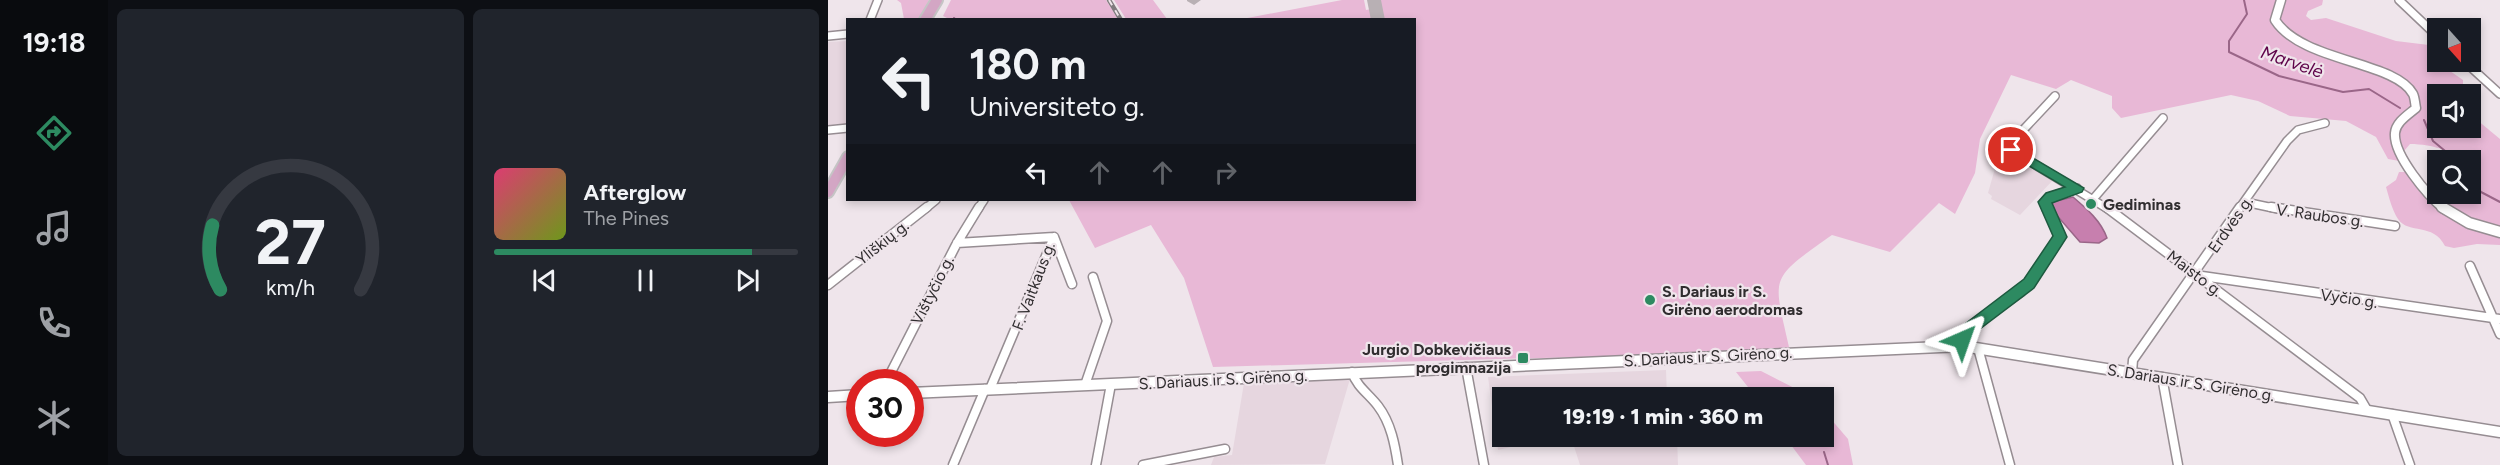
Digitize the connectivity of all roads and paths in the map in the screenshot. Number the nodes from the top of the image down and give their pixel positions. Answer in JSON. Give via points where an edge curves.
{"nodes":[{"id":1,"x":878,"y":0,"type":"edge"},
{"id":2,"x":937,"y":0,"type":"edge"},
{"id":3,"x":2282,"y":0,"type":"edge"},
{"id":4,"x":2399,"y":0,"type":"edge"},
{"id":5,"x":871,"y":18,"type":"edge"},
{"id":6,"x":927,"y":18,"type":"edge"},
{"id":7,"x":2427,"y":27,"type":"edge"},
{"id":8,"x":846,"y":34,"type":"edge"},
{"id":9,"x":828,"y":36,"type":"edge"},
{"id":10,"x":2476,"y":72,"type":"edge"},
{"id":11,"x":2500,"y":94,"type":"edge"},
{"id":12,"x":2055,"y":96,"type":"dead end"},
{"id":13,"x":2163,"y":118,"type":"dead end"},
{"id":14,"x":2325,"y":123,"type":"dead end"},
{"id":15,"x":846,"y":128,"type":"edge"},
{"id":16,"x":828,"y":129,"type":"edge"},
{"id":17,"x":846,"y":160,"type":"edge"},
{"id":18,"x":2077,"y":188,"type":"junction"},
{"id":19,"x":828,"y":192,"type":"edge"},
{"id":20,"x":2094,"y":198,"type":"junction"},
{"id":21,"x":935,"y":201,"type":"edge"},
{"id":22,"x":983,"y":201,"type":"edge"},
{"id":23,"x":2245,"y":202,"type":"junction"},
{"id":24,"x":2395,"y":226,"type":"dead end"},
{"id":25,"x":2500,"y":232,"type":"edge"},
{"id":26,"x":1054,"y":237,"type":"junction"},
{"id":27,"x":957,"y":243,"type":"junction"},
{"id":28,"x":2470,"y":266,"type":"dead end"},
{"id":29,"x":2197,"y":275,"type":"junction"},
{"id":30,"x":1093,"y":277,"type":"dead end"},
{"id":31,"x":1072,"y":284,"type":"dead end"},
{"id":32,"x":828,"y":285,"type":"edge"},
{"id":33,"x":2496,"y":319,"type":"edge"},
{"id":34,"x":2500,"y":334,"type":"edge"},
{"id":35,"x":1963,"y":346,"type":"junction"},
{"id":36,"x":1978,"y":348,"type":"junction"},
{"id":37,"x":1466,"y":367,"type":"junction"},
{"id":38,"x":893,"y":369,"type":"edge"},
{"id":39,"x":1352,"y":372,"type":"junction"},
{"id":40,"x":2132,"y":372,"type":"junction"},
{"id":41,"x":2162,"y":377,"type":"junction"},
{"id":42,"x":1111,"y":384,"type":"junction"},
{"id":43,"x":1085,"y":385,"type":"junction"},
{"id":44,"x":988,"y":389,"type":"junction"},
{"id":45,"x":924,"y":392,"type":"edge"},
{"id":46,"x":846,"y":396,"type":"edge"},
{"id":47,"x":828,"y":397,"type":"edge"},
{"id":48,"x":2367,"y":410,"type":"junction"},
{"id":49,"x":2392,"y":414,"type":"junction"},
{"id":50,"x":2500,"y":432,"type":"edge"},
{"id":51,"x":1225,"y":449,"type":"dead end"},
{"id":52,"x":953,"y":465,"type":"edge"},
{"id":53,"x":1096,"y":465,"type":"edge"},
{"id":54,"x":1143,"y":465,"type":"edge"},
{"id":55,"x":1398,"y":465,"type":"edge"},
{"id":56,"x":1484,"y":465,"type":"edge"},
{"id":57,"x":2010,"y":465,"type":"edge"},
{"id":58,"x":2178,"y":465,"type":"edge"},
{"id":59,"x":2410,"y":465,"type":"edge"}],
"edges":[{"from":1,"to":5,"type":"street"},
{"from":2,"to":6,"type":"main road"},
{"from":3,"to":25,"type":"street","via":[[2275,20],[2286,35],[2412,92],[2416,108],[2395,133],[2415,180],[2435,204],[2454,217]]},
{"from":4,"to":7,"type":"street"},
{"from":8,"to":9,"type":"street"},
{"from":10,"to":11,"type":"street"},
{"from":12,"to":18,"type":"street","name":"Maisto g.","via":[[2010,144],[2011,150]]},
{"from":13,"to":20,"type":"street"},
{"from":14,"to":23,"type":"street","name":"Erdvės g.","via":[[2292,135]]},
{"from":15,"to":16,"type":"street"},
{"from":17,"to":19,"type":"main road"},
{"from":18,"to":20,"type":"street","name":"Maisto g."},
{"from":18,"to":35,"type":"street","via":[[2045,202],[2058,231],[2057,243],[2021,292],[1966,331]]},
{"from":20,"to":29,"type":"street","name":"Maisto g."},
{"from":21,"to":32,"type":"street","name":"Yliškių g."},
{"from":22,"to":27,"type":"street","name":"Vištyčio g."},
{"from":23,"to":24,"type":"street","name":"V. Raubos g."},
{"from":23,"to":29,"type":"street","name":"Erdvės g."},
{"from":26,"to":27,"type":"street","name":"F. Vaitkaus g."},
{"from":26,"to":31,"type":"street"},
{"from":26,"to":44,"type":"street","name":"F. Vaitkaus g."},
{"from":27,"to":38,"type":"street","name":"Vištyčio g."},
{"from":28,"to":33,"type":"street"},
{"from":29,"to":33,"type":"street","name":"Vyčio g."},
{"from":29,"to":40,"type":"street","name":"Erdvės g.","via":[[2133,360]]},
{"from":29,"to":48,"type":"street","name":"Maisto g.","via":[[2360,398]]},
{"from":30,"to":43,"type":"street","via":[[1107,321]]},
{"from":33,"to":34,"type":"street"},
{"from":35,"to":36,"type":"street","name":"S. Dariaus ir S. Girėno g."},
{"from":35,"to":37,"type":"street","name":"S. Dariaus ir S. Girėno g."},
{"from":36,"to":40,"type":"street","name":"S. Dariaus ir S. Girėno g."},
{"from":36,"to":57,"type":"street"},
{"from":37,"to":39,"type":"street","name":"S. Dariaus ir S. Girėno g."},
{"from":37,"to":56,"type":"street"},
{"from":39,"to":42,"type":"street","name":"S. Dariaus ir S. Girėno g."},
{"from":39,"to":55,"type":"street","via":[[1354,381],[1383,414]]},
{"from":40,"to":41,"type":"street","name":"S. Dariaus ir S. Girėno g."},
{"from":41,"to":48,"type":"street","name":"S. Dariaus ir S. Girėno g."},
{"from":41,"to":58,"type":"street"},
{"from":42,"to":43,"type":"street","name":"S. Dariaus ir S. Girėno g."},
{"from":42,"to":53,"type":"street"},
{"from":43,"to":44,"type":"street","name":"S. Dariaus ir S. Girėno g."},
{"from":44,"to":45,"type":"street","name":"S. Dariaus ir S. Girėno g."},
{"from":44,"to":52,"type":"street","name":"F. Vaitkaus g."},
{"from":46,"to":47,"type":"street"},
{"from":48,"to":49,"type":"street","name":"S. Dariaus ir S. Girėno g."},
{"from":49,"to":50,"type":"street","name":"S. Dariaus ir S. Girėno g."},
{"from":49,"to":59,"type":"street"},
{"from":51,"to":54,"type":"street"}]}
